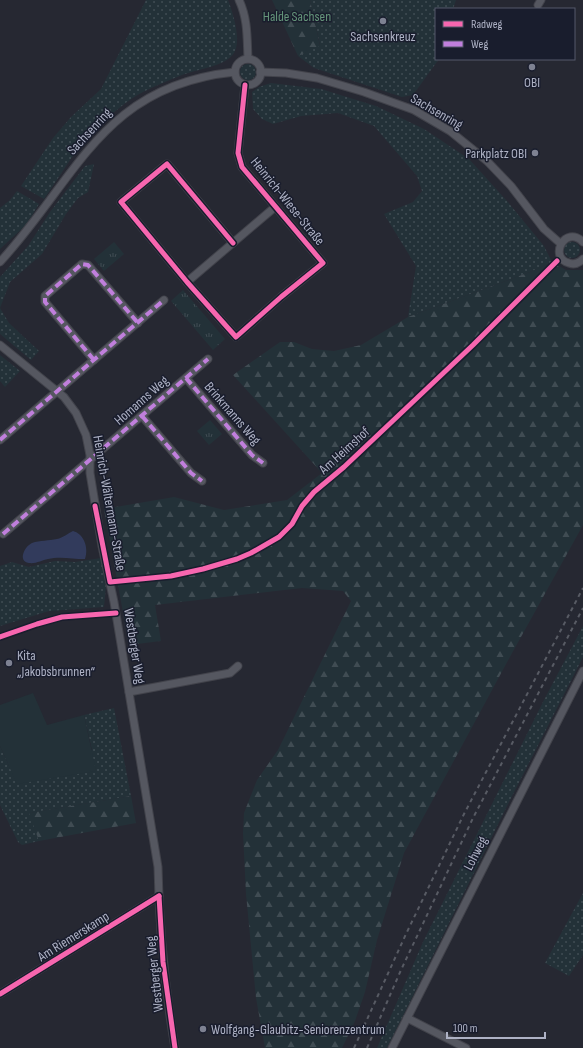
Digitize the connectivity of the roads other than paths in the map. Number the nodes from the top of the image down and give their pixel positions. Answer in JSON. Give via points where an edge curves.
{"nodes":[{"id":1,"x":239,"y":0,"type":"edge"},
{"id":2,"x":248,"y":59,"type":"junction"},
{"id":3,"x":235,"y":72,"type":"junction"},
{"id":4,"x":260,"y":72,"type":"junction"},
{"id":5,"x":245,"y":85,"type":"junction"},
{"id":6,"x":275,"y":207,"type":"junction"},
{"id":7,"x":582,"y":239,"type":"edge"},
{"id":8,"x":232,"y":243,"type":"junction"},
{"id":9,"x":561,"y":244,"type":"junction"},
{"id":10,"x":583,"y":259,"type":"edge"},
{"id":11,"x":0,"y":262,"type":"edge"},
{"id":12,"x":187,"y":282,"type":"junction"},
{"id":13,"x":164,"y":300,"type":"dead end"},
{"id":14,"x":138,"y":323,"type":"junction"},
{"id":15,"x":0,"y":345,"type":"edge"},
{"id":16,"x":208,"y":359,"type":"dead end"},
{"id":17,"x":94,"y":360,"type":"junction"},
{"id":18,"x":186,"y":378,"type":"junction"},
{"id":19,"x":57,"y":392,"type":"junction"},
{"id":20,"x":142,"y":416,"type":"junction"},
{"id":21,"x":0,"y":440,"type":"edge"},
{"id":22,"x":90,"y":461,"type":"junction"},
{"id":23,"x":263,"y":463,"type":"dead end"},
{"id":24,"x":202,"y":481,"type":"dead end"},
{"id":25,"x":3,"y":534,"type":"dead end"},
{"id":26,"x":110,"y":582,"type":"joint"},
{"id":27,"x":238,"y":666,"type":"dead end"},
{"id":28,"x":583,"y":671,"type":"edge"},
{"id":29,"x":129,"y":692,"type":"junction"},
{"id":30,"x":159,"y":896,"type":"junction"},
{"id":31,"x":0,"y":994,"type":"edge"},
{"id":32,"x":407,"y":1018,"type":"junction"},
{"id":33,"x":175,"y":1048,"type":"edge"},
{"id":34,"x":392,"y":1048,"type":"edge"},
{"id":35,"x":466,"y":1048,"type":"edge"}],
"edges":[{"from":1,"to":2,"type":"street","via":[[247,27]]},
{"from":2,"to":3,"type":"street","via":[[238,63]]},
{"from":2,"to":4,"type":"street","via":[[257,63]]},
{"from":3,"to":5,"type":"street","via":[[237,80]]},
{"from":3,"to":11,"type":"street","name":"Sachsenring","via":[[204,76],[177,84],[143,100],[121,116],[79,159]]},
{"from":4,"to":5,"type":"street","via":[[255,82]]},
{"from":4,"to":9,"type":"street","name":"Sachsenring","via":[[317,78],[414,110],[450,131],[487,161],[544,229]]},
{"from":5,"to":6,"type":"street","name":"Heinrich-Wiese-Straße","via":[[239,160]]},
{"from":6,"to":8,"type":"street"},
{"from":6,"to":12,"type":"street","name":"Heinrich-Wiese-Straße","via":[[323,263],[236,337]]},
{"from":7,"to":9,"type":"street","via":[[570,237]]},
{"from":8,"to":12,"type":"street"},
{"from":8,"to":12,"type":"street","via":[[167,164],[121,202]]},
{"from":9,"to":10,"type":"street","via":[[559,254],[566,262],[573,264]]},
{"from":13,"to":14,"type":"street"},
{"from":14,"to":17,"type":"street"},
{"from":14,"to":17,"type":"street","via":[[88,265],[82,264],[45,296],[45,302]]},
{"from":15,"to":19,"type":"street","name":"Heinrich-Wältermann-Straße"},
{"from":16,"to":18,"type":"street","name":"Homanns Weg"},
{"from":17,"to":19,"type":"street"},
{"from":18,"to":20,"type":"street","name":"Homanns Weg"},
{"from":18,"to":23,"type":"street","name":"Brinkmanns Weg","via":[[252,455]]},
{"from":19,"to":21,"type":"street"},
{"from":19,"to":22,"type":"street","name":"Heinrich-Wältermann-Straße","via":[[70,403],[78,416],[86,435]]},
{"from":20,"to":22,"type":"street","name":"Homanns Weg"},
{"from":20,"to":24,"type":"street","via":[[191,473]]},
{"from":22,"to":25,"type":"street","name":"Homanns Weg"},
{"from":22,"to":26,"type":"street","name":"Heinrich-Wältermann-Straße","via":[[93,493]]},
{"from":26,"to":29,"type":"street","name":"Westberger Weg"},
{"from":27,"to":29,"type":"street","via":[[230,673]]},
{"from":28,"to":32,"type":"street","name":"Lohweg"},
{"from":29,"to":30,"type":"street","name":"Westberger Weg","via":[[158,867]]},
{"from":30,"to":31,"type":"street","name":"Am Riemerskamp"},
{"from":30,"to":33,"type":"street","name":"Westberger Weg","via":[[163,962]]},
{"from":32,"to":34,"type":"street","name":"Lohweg"},
{"from":32,"to":35,"type":"street"}]}
